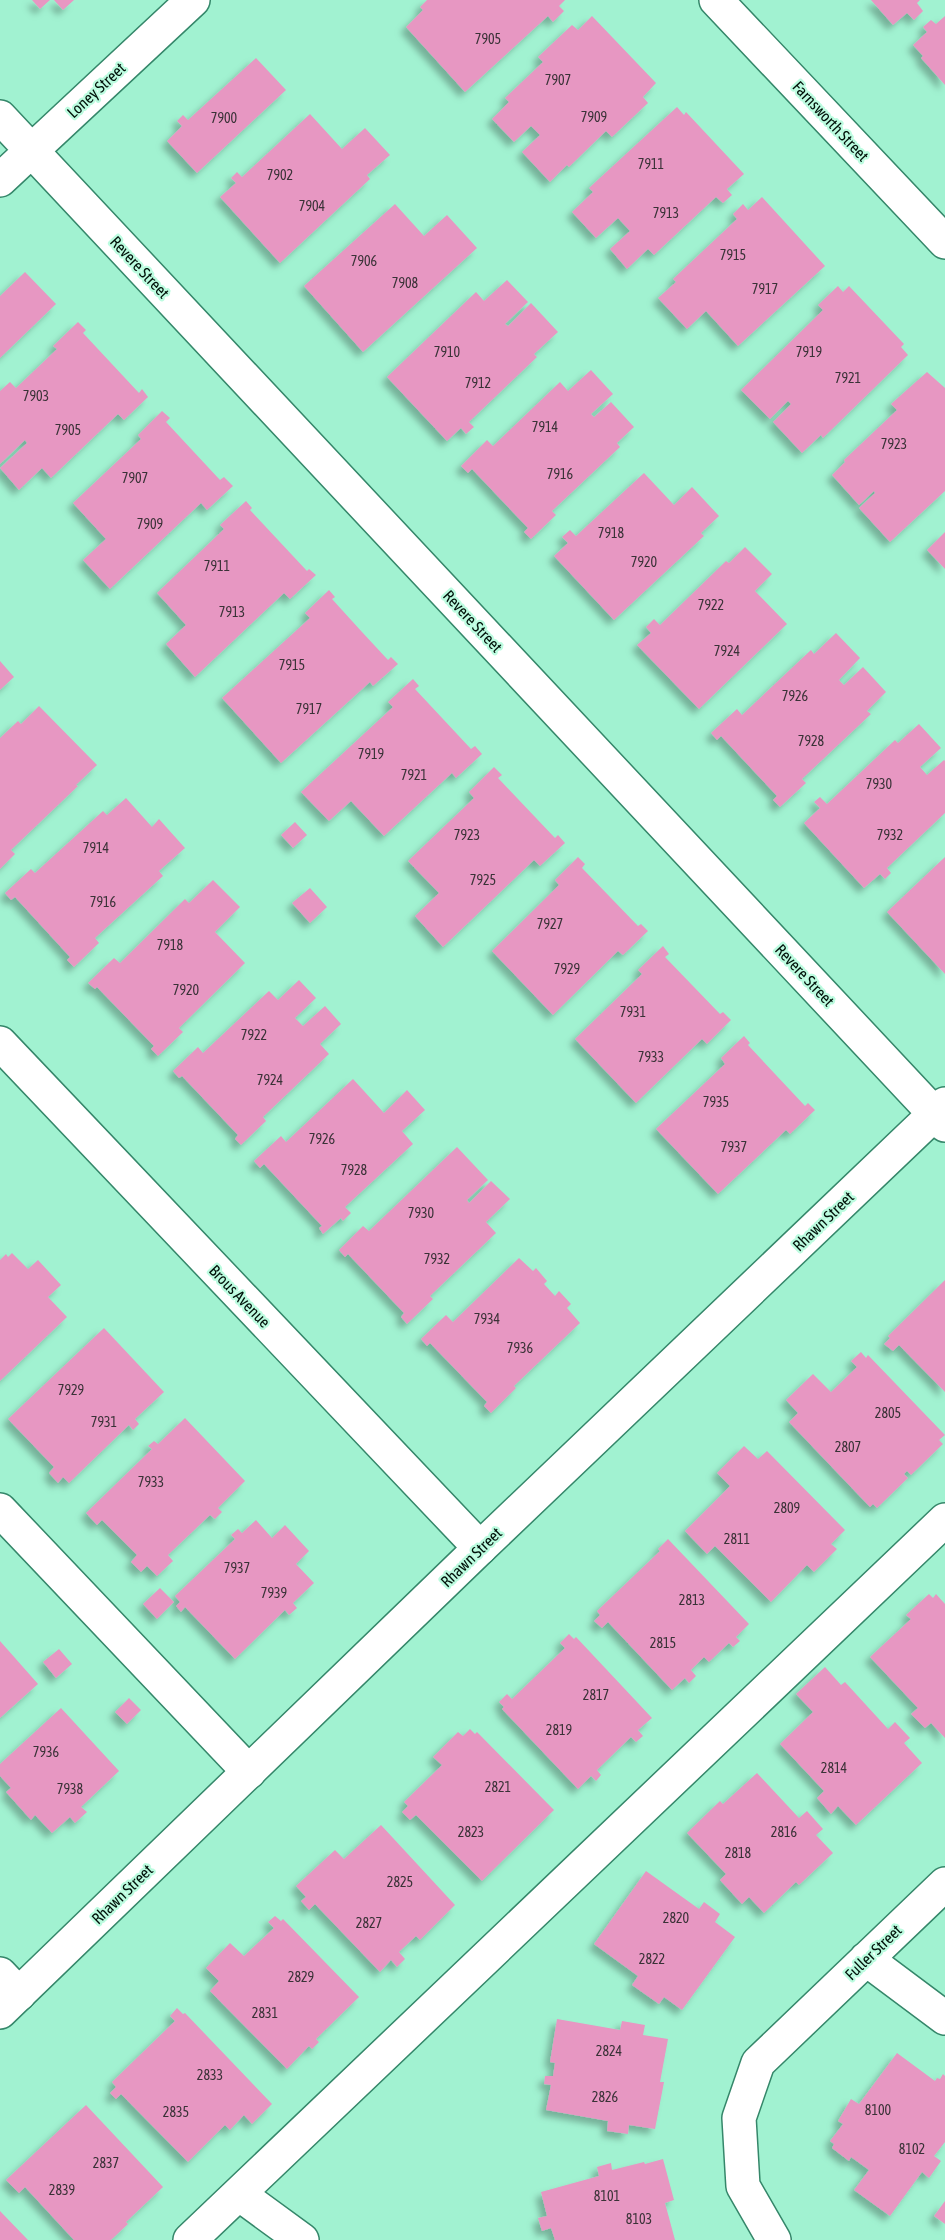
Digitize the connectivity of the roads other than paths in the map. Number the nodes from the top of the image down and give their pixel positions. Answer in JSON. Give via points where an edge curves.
{"nodes":[{"id":1,"x":193,"y":0,"type":"edge"},
{"id":2,"x":716,"y":0,"type":"edge"},
{"id":3,"x":0,"y":117,"type":"edge"},
{"id":4,"x":31,"y":151,"type":"junction"},
{"id":5,"x":0,"y":180,"type":"edge"},
{"id":6,"x":945,"y":242,"type":"edge"},
{"id":7,"x":0,"y":1043,"type":"edge"},
{"id":8,"x":942,"y":1114,"type":"edge"},
{"id":9,"x":0,"y":1510,"type":"edge"},
{"id":10,"x":945,"y":1520,"type":"edge"},
{"id":11,"x":480,"y":1548,"type":"junction"},
{"id":12,"x":249,"y":1772,"type":"junction"},
{"id":13,"x":945,"y":1884,"type":"edge"},
{"id":14,"x":866,"y":1959,"type":"junction"},
{"id":15,"x":6,"y":1993,"type":"edge"},
{"id":16,"x":945,"y":2018,"type":"edge"},
{"id":17,"x":239,"y":2194,"type":"junction"},
{"id":18,"x":190,"y":2240,"type":"edge"},
{"id":19,"x":302,"y":2240,"type":"edge"},
{"id":20,"x":774,"y":2240,"type":"edge"}],
"edges":[{"from":1,"to":4,"type":"street","name":"Loney Street"},
{"from":2,"to":6,"type":"street","name":"Farnsworth Street"},
{"from":3,"to":4,"type":"street","name":"Revere Street"},
{"from":4,"to":5,"type":"street","name":"Loney Street"},
{"from":4,"to":8,"type":"street","name":"Revere Street"},
{"from":7,"to":11,"type":"street","name":"Brous Avenue"},
{"from":8,"to":11,"type":"street","name":"Rhawn Street"},
{"from":9,"to":12,"type":"street"},
{"from":10,"to":17,"type":"street"},
{"from":11,"to":12,"type":"street","name":"Rhawn Street"},
{"from":12,"to":15,"type":"street","name":"Rhawn Street"},
{"from":13,"to":14,"type":"street","name":"Fuller Street"},
{"from":14,"to":16,"type":"street"},
{"from":14,"to":20,"type":"street","name":"Fuller Street","via":[[758,2062],[739,2118],[743,2186]]},
{"from":17,"to":18,"type":"street"},
{"from":17,"to":19,"type":"street"}]}
